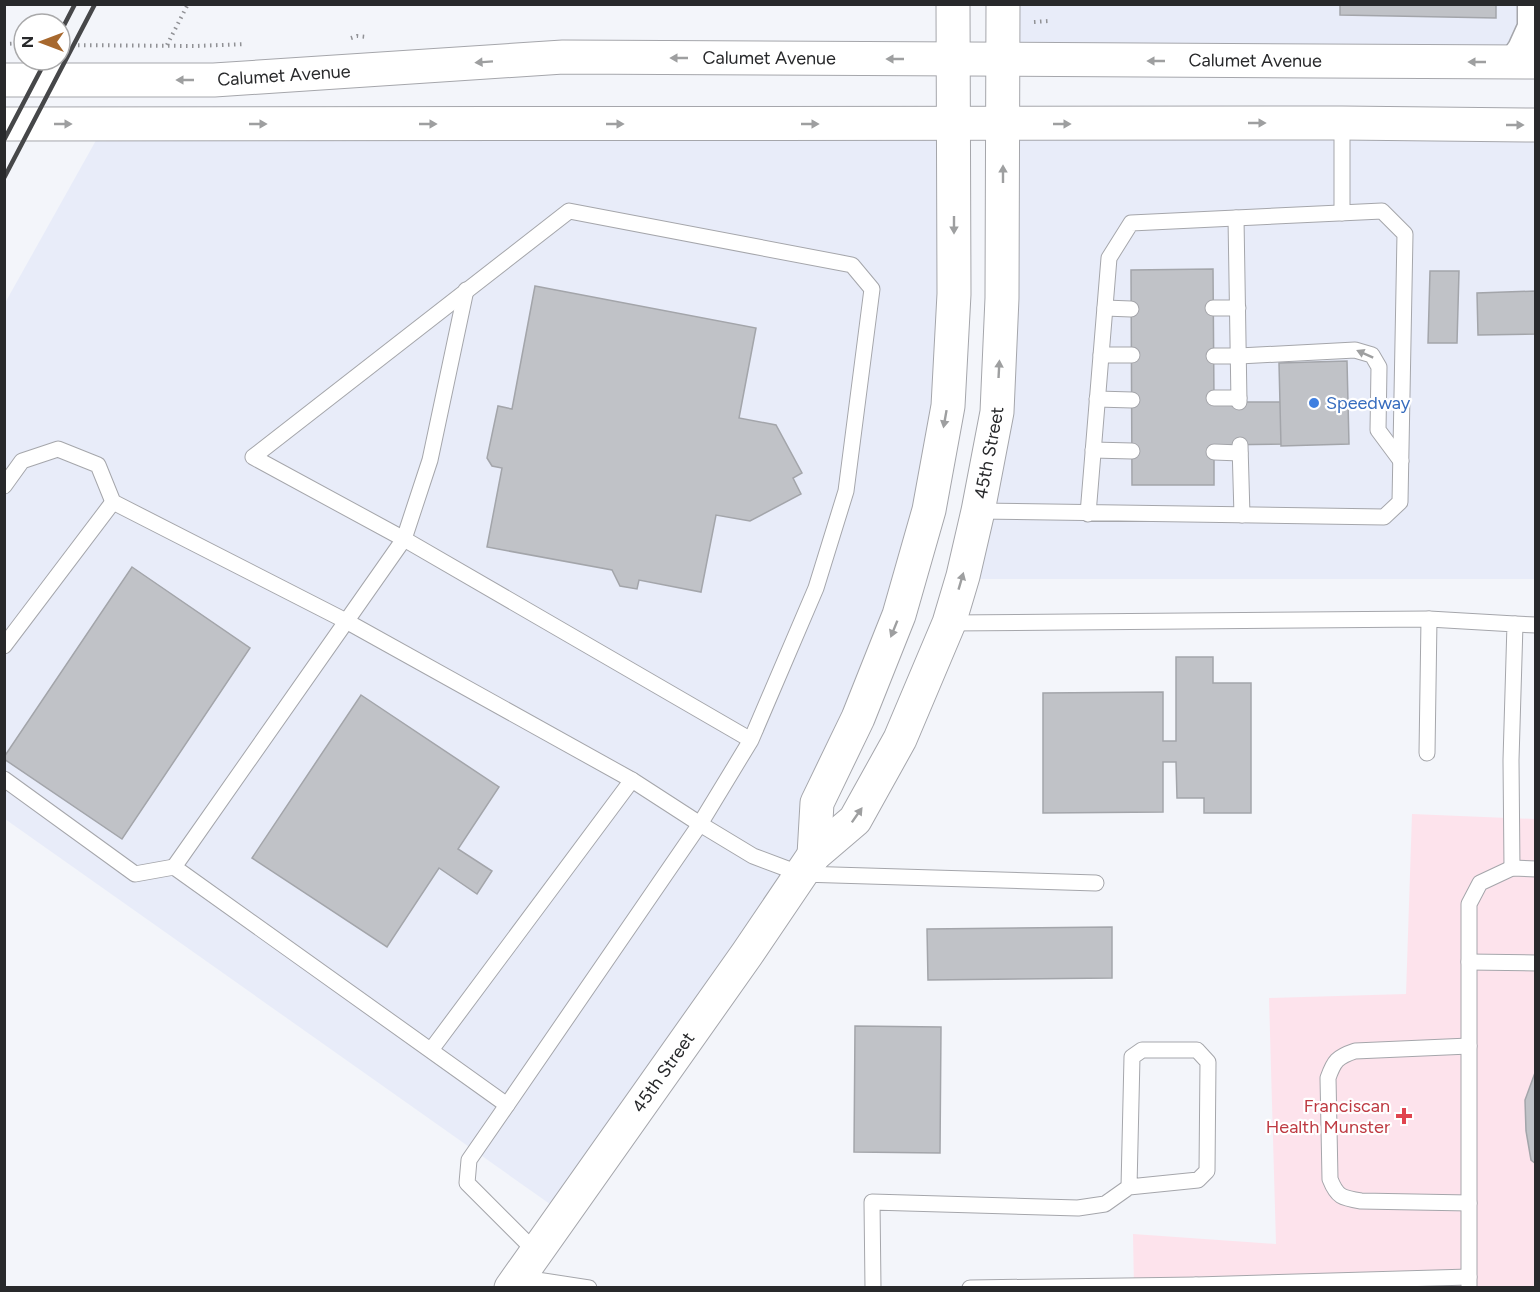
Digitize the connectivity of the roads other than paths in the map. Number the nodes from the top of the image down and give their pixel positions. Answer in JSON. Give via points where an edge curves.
{"nodes":[{"id":1,"x":953,"y":4,"type":"edge"},
{"id":2,"x":1003,"y":4,"type":"edge"},
{"id":3,"x":1532,"y":4,"type":"edge"},
{"id":4,"x":953,"y":60,"type":"junction"},
{"id":5,"x":1002,"y":60,"type":"junction"},
{"id":6,"x":1524,"y":62,"type":"edge"},
{"id":7,"x":4,"y":80,"type":"edge"},
{"id":8,"x":1342,"y":123,"type":"junction"},
{"id":9,"x":4,"y":124,"type":"edge"},
{"id":10,"x":953,"y":124,"type":"junction"},
{"id":11,"x":1003,"y":124,"type":"junction"},
{"id":12,"x":1536,"y":125,"type":"edge"},
{"id":13,"x":1342,"y":213,"type":"junction"},
{"id":14,"x":1236,"y":218,"type":"junction"},
{"id":15,"x":466,"y":290,"type":"junction"},
{"id":16,"x":1214,"y":308,"type":"dead end"},
{"id":17,"x":1238,"y":308,"type":"junction"},
{"id":18,"x":1105,"y":309,"type":"junction"},
{"id":19,"x":1131,"y":309,"type":"dead end"},
{"id":20,"x":1101,"y":356,"type":"junction"},
{"id":21,"x":1132,"y":356,"type":"dead end"},
{"id":22,"x":1214,"y":356,"type":"dead end"},
{"id":23,"x":1239,"y":356,"type":"junction"},
{"id":24,"x":1214,"y":398,"type":"dead end"},
{"id":25,"x":1097,"y":399,"type":"junction"},
{"id":26,"x":1132,"y":399,"type":"dead end"},
{"id":27,"x":1093,"y":450,"type":"junction"},
{"id":28,"x":1132,"y":451,"type":"dead end"},
{"id":29,"x":1214,"y":452,"type":"dead end"},
{"id":30,"x":1401,"y":460,"type":"junction"},
{"id":31,"x":4,"y":486,"type":"edge"},
{"id":32,"x":113,"y":502,"type":"junction"},
{"id":33,"x":978,"y":512,"type":"junction"},
{"id":34,"x":1088,"y":514,"type":"junction"},
{"id":35,"x":1242,"y":515,"type":"junction"},
{"id":36,"x":404,"y":539,"type":"junction"},
{"id":37,"x":1429,"y":619,"type":"junction"},
{"id":38,"x":346,"y":621,"type":"junction"},
{"id":39,"x":949,"y":624,"type":"junction"},
{"id":40,"x":1515,"y":624,"type":"junction"},
{"id":41,"x":1536,"y":625,"type":"edge"},
{"id":42,"x":4,"y":646,"type":"edge"},
{"id":43,"x":752,"y":740,"type":"junction"},
{"id":44,"x":1427,"y":753,"type":"dead end"},
{"id":45,"x":4,"y":779,"type":"edge"},
{"id":46,"x":632,"y":780,"type":"junction"},
{"id":47,"x":699,"y":824,"type":"junction"},
{"id":48,"x":808,"y":865,"type":"junction"},
{"id":49,"x":174,"y":867,"type":"junction"},
{"id":50,"x":1512,"y":868,"type":"junction"},
{"id":51,"x":1536,"y":869,"type":"edge"},
{"id":52,"x":1096,"y":883,"type":"dead end"},
{"id":53,"x":1469,"y":962,"type":"junction"},
{"id":54,"x":1536,"y":963,"type":"edge"},
{"id":55,"x":1469,"y":1046,"type":"junction"},
{"id":56,"x":431,"y":1050,"type":"junction"},
{"id":57,"x":507,"y":1105,"type":"junction"},
{"id":58,"x":1129,"y":1187,"type":"junction"},
{"id":59,"x":1469,"y":1203,"type":"junction"},
{"id":60,"x":522,"y":1272,"type":"edge"},
{"id":61,"x":1469,"y":1282,"type":"edge"},
{"id":62,"x":1196,"y":1286,"type":"edge"},
{"id":63,"x":589,"y":1287,"type":"edge"},
{"id":64,"x":873,"y":1287,"type":"edge"},
{"id":65,"x":970,"y":1287,"type":"edge"},
{"id":66,"x":987,"y":1287,"type":"edge"}],
"edges":[{"from":1,"to":4,"type":"main road"},
{"from":2,"to":5,"type":"main road","name":"45th Street"},
{"from":3,"to":6,"type":"street","via":[[1532,27],[1522,50]]},
{"from":4,"to":5,"type":"main road","name":"Calumet Avenue"},
{"from":4,"to":7,"type":"main road","name":"Calumet Avenue","one_way":true,"via":[[563,57],[214,80]]},
{"from":4,"to":10,"type":"main road"},
{"from":6,"to":5,"type":"main road","name":"Calumet Avenue","one_way":true},
{"from":5,"to":11,"type":"main road","name":"45th Street"},
{"from":11,"to":8,"type":"main road","one_way":true},
{"from":8,"to":12,"type":"main road","one_way":true},
{"from":8,"to":13,"type":"lane"},
{"from":9,"to":10,"type":"main road","one_way":true},
{"from":10,"to":11,"type":"main road"},
{"from":10,"to":48,"type":"main road","one_way":true,"via":[[954,294],[948,395],[929,510],[899,615],[858,718],[817,803]]},
{"from":33,"to":11,"type":"main road","name":"45th Street","one_way":true,"via":[[997,412]]},
{"from":13,"to":14,"type":"lane"},
{"from":13,"to":30,"type":"lane","via":[[1382,211],[1405,234]]},
{"from":14,"to":17,"type":"lane"},
{"from":14,"to":18,"type":"lane","via":[[1131,223],[1109,258]]},
{"from":15,"to":36,"type":"lane","via":[[430,460]]},
{"from":15,"to":36,"type":"lane","via":[[253,457]]},
{"from":15,"to":43,"type":"lane","via":[[569,211],[852,265],[872,289],[846,491],[816,588]]},
{"from":16,"to":17,"type":"lane"},
{"from":17,"to":23,"type":"lane"},
{"from":18,"to":19,"type":"lane"},
{"from":18,"to":20,"type":"lane"},
{"from":20,"to":21,"type":"lane"},
{"from":20,"to":25,"type":"lane"},
{"from":22,"to":23,"type":"lane"},
{"from":23,"to":24,"type":"lane","via":[[1239,400]]},
{"from":30,"to":23,"type":"lane","one_way":true,"via":[[1378,430],[1379,367],[1372,356],[1355,350]]},
{"from":25,"to":26,"type":"lane"},
{"from":25,"to":27,"type":"lane"},
{"from":27,"to":28,"type":"lane"},
{"from":27,"to":34,"type":"lane"},
{"from":29,"to":35,"type":"lane","via":[[1240,449]]},
{"from":30,"to":35,"type":"lane","via":[[1400,502],[1384,517]]},
{"from":31,"to":32,"type":"lane","via":[[22,461],[58,449],[98,465]]},
{"from":32,"to":38,"type":"lane"},
{"from":32,"to":42,"type":"lane"},
{"from":33,"to":34,"type":"lane"},
{"from":39,"to":33,"type":"main road","name":"45th Street","one_way":true},
{"from":34,"to":35,"type":"lane"},
{"from":36,"to":38,"type":"lane"},
{"from":36,"to":43,"type":"lane"},
{"from":37,"to":39,"type":"lane"},
{"from":37,"to":40,"type":"lane"},
{"from":37,"to":44,"type":"lane"},
{"from":38,"to":46,"type":"lane"},
{"from":38,"to":49,"type":"lane"},
{"from":48,"to":39,"type":"main road","name":"45th Street","one_way":true,"via":[[855,820],[900,740]]},
{"from":40,"to":41,"type":"lane"},
{"from":40,"to":50,"type":"lane"},
{"from":43,"to":47,"type":"lane"},
{"from":45,"to":49,"type":"lane","via":[[135,874]]},
{"from":46,"to":47,"type":"lane"},
{"from":46,"to":56,"type":"lane"},
{"from":47,"to":48,"type":"lane","via":[[753,856]]},
{"from":47,"to":57,"type":"lane"},
{"from":48,"to":52,"type":"lane"},
{"from":48,"to":60,"type":"main road","name":"45th Street"},
{"from":49,"to":56,"type":"lane"},
{"from":50,"to":51,"type":"lane"},
{"from":50,"to":53,"type":"lane","via":[[1480,883],[1469,904]]},
{"from":53,"to":54,"type":"lane"},
{"from":53,"to":55,"type":"lane"},
{"from":55,"to":59,"type":"lane"},
{"from":55,"to":59,"type":"lane","via":[[1355,1051],[1333,1064],[1328,1078],[1330,1179],[1335,1192],[1361,1202]]},
{"from":56,"to":57,"type":"lane"},
{"from":57,"to":60,"type":"lane","via":[[469,1160],[467,1183]]},
{"from":58,"to":58,"type":"lane","via":[[1198,1180],[1207,1172],[1208,1062],[1197,1050],[1142,1050],[1132,1057]]},
{"from":58,"to":64,"type":"lane","via":[[1105,1204],[1078,1208],[872,1202]]},
{"from":59,"to":61,"type":"lane"},
{"from":60,"to":63,"type":"lane"},
{"from":61,"to":62,"type":"lane"},
{"from":62,"to":66,"type":"lane"},
{"from":65,"to":66,"type":"lane"}]}
